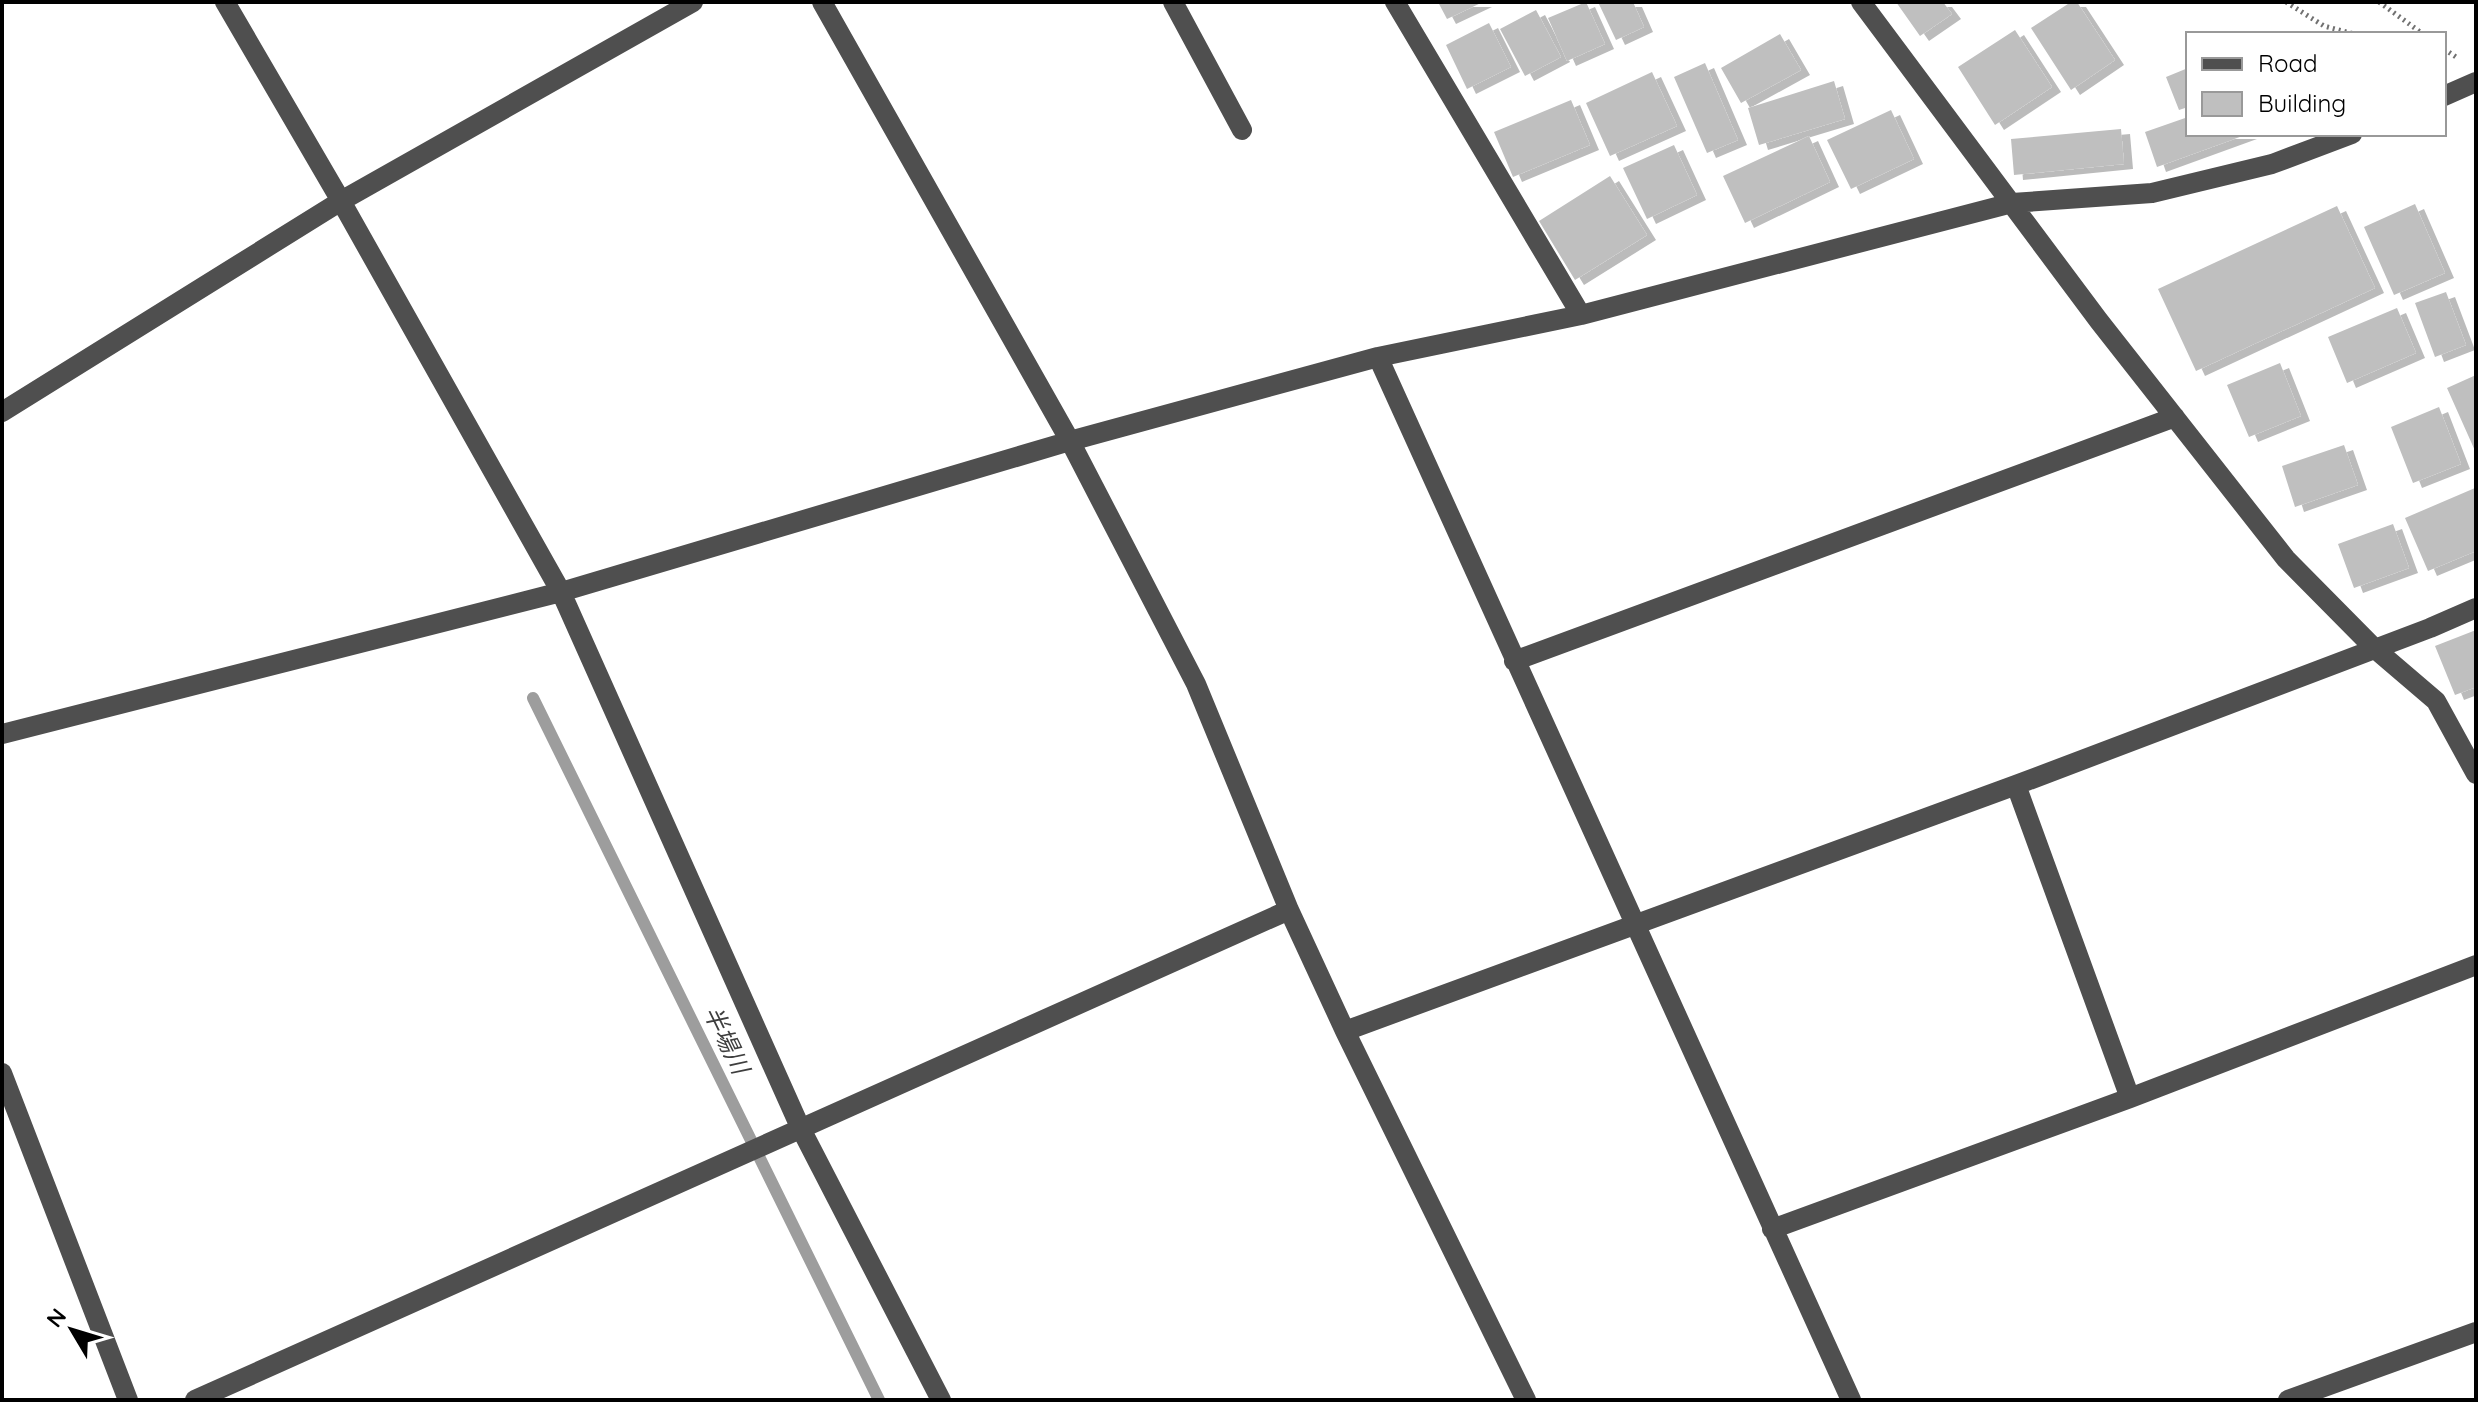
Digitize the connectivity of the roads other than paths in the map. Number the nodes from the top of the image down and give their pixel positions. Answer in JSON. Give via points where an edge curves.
{"nodes":[{"id":1,"x":225,"y":2,"type":"edge"},
{"id":2,"x":693,"y":2,"type":"edge"},
{"id":3,"x":822,"y":2,"type":"edge"},
{"id":4,"x":1173,"y":2,"type":"edge"},
{"id":5,"x":1395,"y":2,"type":"edge"},
{"id":6,"x":1861,"y":2,"type":"edge"},
{"id":7,"x":2476,"y":82,"type":"edge"},
{"id":8,"x":2446,"y":95,"type":"edge"},
{"id":9,"x":1242,"y":130,"type":"dead end"},
{"id":10,"x":2347,"y":136,"type":"edge"},
{"id":11,"x":341,"y":201,"type":"junction"},
{"id":12,"x":2012,"y":203,"type":"junction"},
{"id":13,"x":1581,"y":315,"type":"junction"},
{"id":14,"x":1378,"y":357,"type":"junction"},
{"id":15,"x":2,"y":412,"type":"edge"},
{"id":16,"x":2175,"y":417,"type":"junction"},
{"id":17,"x":1070,"y":441,"type":"junction"},
{"id":18,"x":561,"y":592,"type":"junction"},
{"id":19,"x":2476,"y":608,"type":"edge"},
{"id":20,"x":2374,"y":648,"type":"junction"},
{"id":21,"x":1514,"y":661,"type":"junction"},
{"id":22,"x":2,"y":734,"type":"edge"},
{"id":23,"x":2476,"y":774,"type":"edge"},
{"id":24,"x":2016,"y":785,"type":"junction"},
{"id":25,"x":1289,"y":910,"type":"junction"},
{"id":26,"x":1634,"y":926,"type":"junction"},
{"id":27,"x":2476,"y":965,"type":"edge"},
{"id":28,"x":1345,"y":1031,"type":"junction"},
{"id":29,"x":2,"y":1073,"type":"edge"},
{"id":30,"x":2130,"y":1098,"type":"junction"},
{"id":31,"x":800,"y":1127,"type":"junction"},
{"id":32,"x":1772,"y":1229,"type":"junction"},
{"id":33,"x":2476,"y":1332,"type":"edge"},
{"id":34,"x":128,"y":1400,"type":"edge"},
{"id":35,"x":195,"y":1400,"type":"edge"},
{"id":36,"x":941,"y":1400,"type":"edge"},
{"id":37,"x":1526,"y":1400,"type":"edge"},
{"id":38,"x":1851,"y":1400,"type":"edge"},
{"id":39,"x":2288,"y":1400,"type":"edge"}],
"edges":[{"from":1,"to":11,"type":"street"},
{"from":2,"to":11,"type":"street"},
{"from":3,"to":17,"type":"street"},
{"from":4,"to":9,"type":"street"},
{"from":5,"to":13,"type":"street"},
{"from":6,"to":12,"type":"street"},
{"from":7,"to":8,"type":"street"},
{"from":10,"to":12,"type":"street","via":[[2272,164],[2152,193]]},
{"from":11,"to":15,"type":"street"},
{"from":11,"to":18,"type":"street"},
{"from":12,"to":13,"type":"street"},
{"from":12,"to":16,"type":"street"},
{"from":13,"to":14,"type":"street"},
{"from":14,"to":17,"type":"street"},
{"from":14,"to":21,"type":"street"},
{"from":16,"to":20,"type":"street","via":[[2286,559]]},
{"from":16,"to":21,"type":"street"},
{"from":17,"to":18,"type":"street"},
{"from":17,"to":25,"type":"street","via":[[1196,684]]},
{"from":18,"to":22,"type":"street"},
{"from":18,"to":31,"type":"street"},
{"from":19,"to":20,"type":"street"},
{"from":20,"to":23,"type":"street","via":[[2436,701]]},
{"from":20,"to":24,"type":"street"},
{"from":21,"to":26,"type":"street"},
{"from":24,"to":26,"type":"street"},
{"from":24,"to":30,"type":"street"},
{"from":25,"to":28,"type":"street"},
{"from":25,"to":31,"type":"street"},
{"from":26,"to":28,"type":"street"},
{"from":26,"to":32,"type":"street"},
{"from":27,"to":30,"type":"street"},
{"from":28,"to":37,"type":"street"},
{"from":29,"to":34,"type":"street"},
{"from":30,"to":32,"type":"street"},
{"from":31,"to":35,"type":"street"},
{"from":31,"to":36,"type":"street"},
{"from":32,"to":38,"type":"street"},
{"from":33,"to":39,"type":"street"}]}
